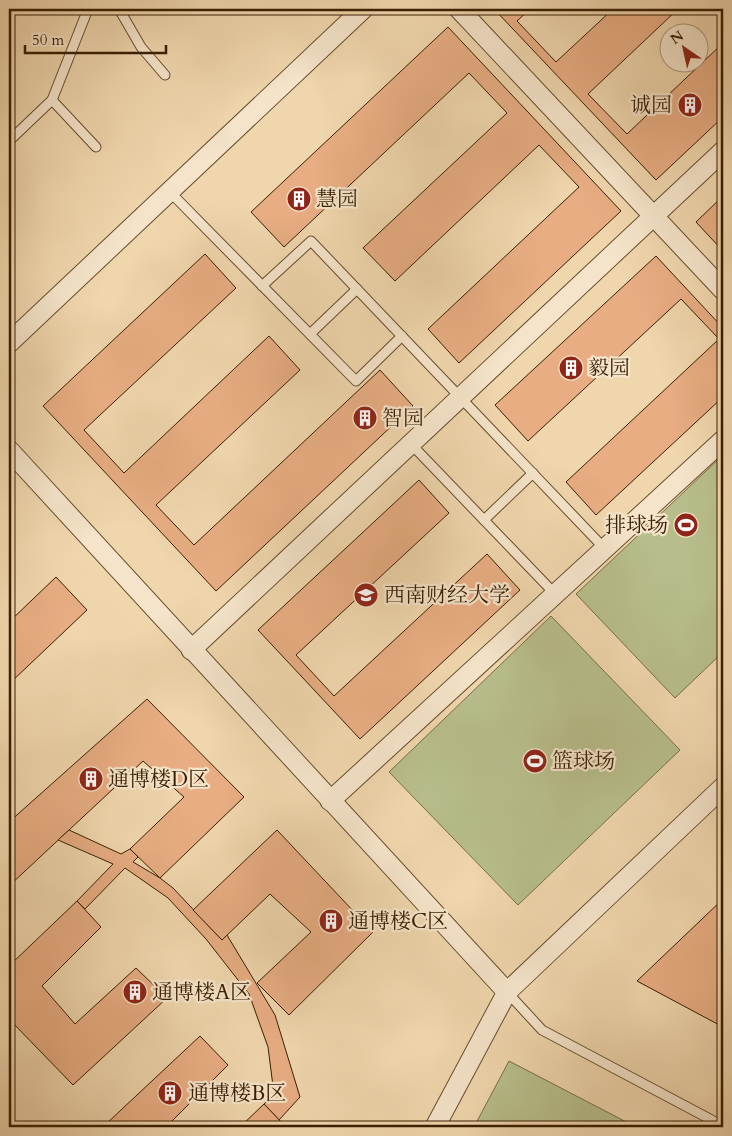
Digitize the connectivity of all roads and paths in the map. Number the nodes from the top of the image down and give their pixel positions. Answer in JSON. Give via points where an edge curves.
{"nodes":[{"id":1,"x":88,"y":9,"type":"edge"},
{"id":2,"x":119,"y":9,"type":"edge"},
{"id":3,"x":363,"y":9,"type":"edge"},
{"id":4,"x":459,"y":9,"type":"edge"},
{"id":5,"x":165,"y":75,"type":"dead end"},
{"id":6,"x":52,"y":100,"type":"junction"},
{"id":7,"x":9,"y":141,"type":"edge"},
{"id":8,"x":96,"y":147,"type":"dead end"},
{"id":9,"x":723,"y":151,"type":"edge"},
{"id":10,"x":169,"y":192,"type":"junction"},
{"id":11,"x":654,"y":216,"type":"junction"},
{"id":12,"x":262,"y":286,"type":"junction"},
{"id":13,"x":357,"y":289,"type":"junction"},
{"id":14,"x":723,"y":290,"type":"edge"},
{"id":15,"x":310,"y":334,"type":"junction"},
{"id":16,"x":402,"y":336,"type":"junction"},
{"id":17,"x":9,"y":343,"type":"edge"},
{"id":18,"x":460,"y":398,"type":"junction"},
{"id":19,"x":723,"y":440,"type":"edge"},
{"id":20,"x":411,"y":444,"type":"junction"},
{"id":21,"x":9,"y":450,"type":"edge"},
{"id":22,"x":533,"y":473,"type":"junction"},
{"id":23,"x":484,"y":520,"type":"junction"},
{"id":24,"x":605,"y":549,"type":"junction"},
{"id":25,"x":556,"y":594,"type":"junction"},
{"id":26,"x":191,"y":650,"type":"junction"},
{"id":27,"x":723,"y":787,"type":"edge"},
{"id":28,"x":330,"y":801,"type":"junction"},
{"id":29,"x":507,"y":992,"type":"junction"},
{"id":30,"x":723,"y":1126,"type":"edge"},
{"id":31,"x":435,"y":1127,"type":"edge"}],
"edges":[{"from":1,"to":6,"type":"lane"},
{"from":2,"to":5,"type":"lane","via":[[141,47]]},
{"from":3,"to":10,"type":"street"},
{"from":4,"to":11,"type":"street"},
{"from":6,"to":7,"type":"lane"},
{"from":6,"to":8,"type":"lane"},
{"from":9,"to":11,"type":"street"},
{"from":10,"to":12,"type":"lane"},
{"from":10,"to":17,"type":"street"},
{"from":11,"to":14,"type":"street"},
{"from":11,"to":18,"type":"street"},
{"from":12,"to":13,"type":"lane","via":[[310,241]]},
{"from":12,"to":15,"type":"lane"},
{"from":13,"to":15,"type":"lane"},
{"from":13,"to":16,"type":"lane"},
{"from":15,"to":16,"type":"lane","via":[[356,380]]},
{"from":16,"to":18,"type":"lane"},
{"from":18,"to":20,"type":"street"},
{"from":18,"to":22,"type":"lane"},
{"from":19,"to":24,"type":"street"},
{"from":20,"to":23,"type":"lane"},
{"from":20,"to":26,"type":"street"},
{"from":21,"to":26,"type":"street"},
{"from":22,"to":23,"type":"lane"},
{"from":22,"to":24,"type":"lane"},
{"from":23,"to":25,"type":"lane"},
{"from":24,"to":25,"type":"street"},
{"from":25,"to":28,"type":"street"},
{"from":26,"to":28,"type":"street"},
{"from":27,"to":29,"type":"street"},
{"from":28,"to":29,"type":"street"},
{"from":29,"to":30,"type":"lane","via":[[542,1030]]},
{"from":29,"to":31,"type":"street"}]}
